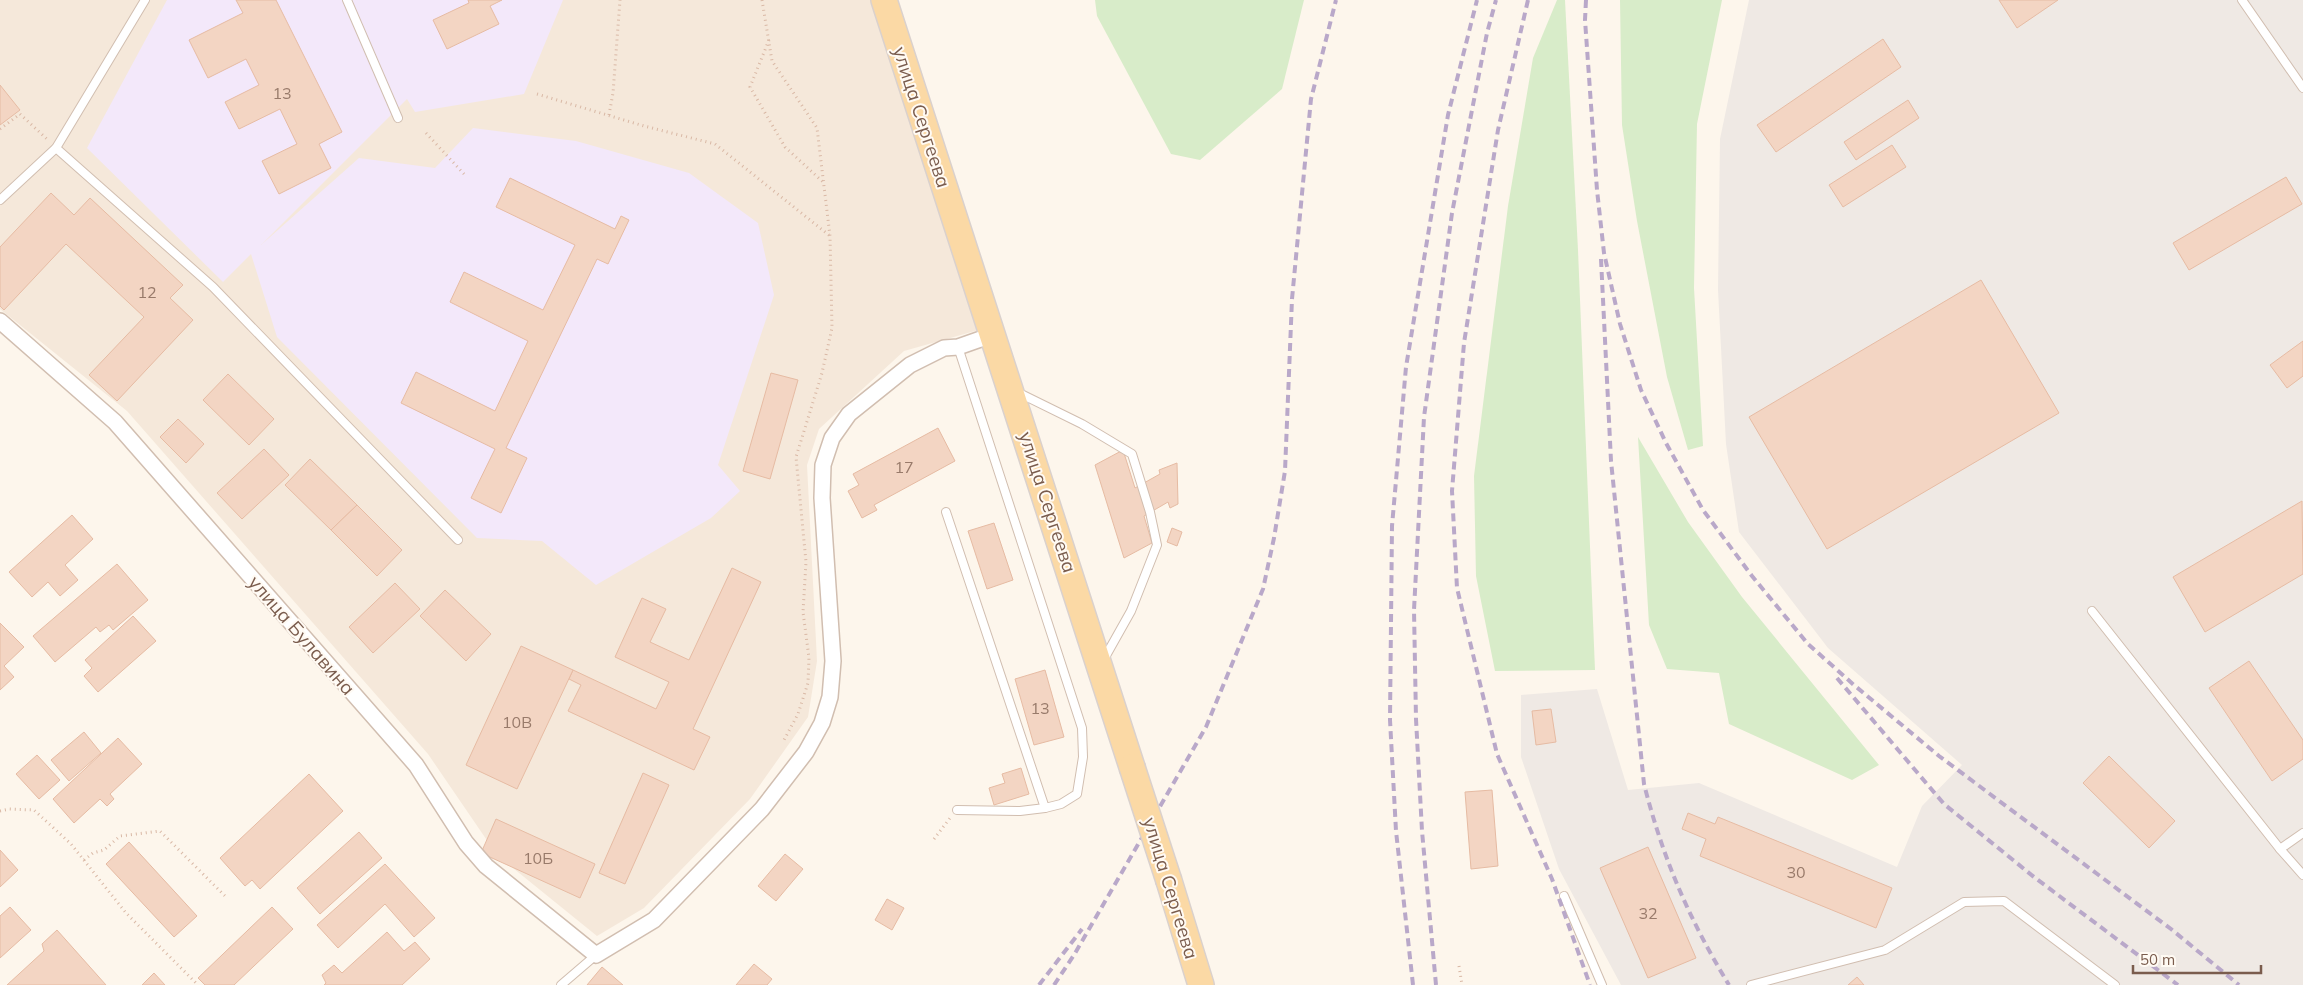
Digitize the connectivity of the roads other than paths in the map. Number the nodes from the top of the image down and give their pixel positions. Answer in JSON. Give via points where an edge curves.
{"nodes":[{"id":1,"x":145,"y":0,"type":"edge"},
{"id":2,"x":347,"y":0,"type":"edge"},
{"id":3,"x":2242,"y":0,"type":"edge"},
{"id":4,"x":889,"y":7,"type":"edge"},
{"id":5,"x":2303,"y":88,"type":"edge"},
{"id":6,"x":398,"y":118,"type":"dead end"},
{"id":7,"x":56,"y":148,"type":"junction"},
{"id":8,"x":0,"y":200,"type":"edge"},
{"id":9,"x":0,"y":321,"type":"edge"},
{"id":10,"x":992,"y":335,"type":"junction"},
{"id":11,"x":958,"y":347,"type":"junction"},
{"id":12,"x":1012,"y":389,"type":"junction"},
{"id":13,"x":946,"y":512,"type":"dead end"},
{"id":14,"x":458,"y":540,"type":"dead end"},
{"id":15,"x":2092,"y":611,"type":"dead end"},
{"id":16,"x":1100,"y":665,"type":"junction"},
{"id":17,"x":1045,"y":808,"type":"junction"},
{"id":18,"x":957,"y":810,"type":"road end"},
{"id":19,"x":2303,"y":833,"type":"edge"},
{"id":20,"x":2280,"y":849,"type":"junction"},
{"id":21,"x":2303,"y":875,"type":"edge"},
{"id":22,"x":1564,"y":896,"type":"dead end"},
{"id":23,"x":596,"y":955,"type":"junction"},
{"id":24,"x":561,"y":985,"type":"edge"},
{"id":25,"x":1201,"y":985,"type":"edge"},
{"id":26,"x":1602,"y":985,"type":"edge"},
{"id":27,"x":1751,"y":985,"type":"edge"},
{"id":28,"x":2115,"y":985,"type":"edge"}],
"edges":[{"from":1,"to":7,"type":"lane"},
{"from":2,"to":6,"type":"lane"},
{"from":3,"to":5,"type":"lane"},
{"from":4,"to":10,"type":"main road","name":"улица Сергеева"},
{"from":7,"to":8,"type":"lane"},
{"from":7,"to":14,"type":"lane","via":[[212,286]]},
{"from":9,"to":23,"type":"street","name":"улица Булавина","via":[[115,422],[416,764],[466,844],[486,866]]},
{"from":10,"to":11,"type":"street"},
{"from":10,"to":12,"type":"main road","name":"улица Сергеева"},
{"from":11,"to":17,"type":"lane","via":[[1082,728],[1083,757],[1077,794],[1062,804]]},
{"from":11,"to":23,"type":"street","via":[[944,348],[910,365],[849,414],[832,438],[823,465],[822,490],[833,661],[831,688],[822,723],[806,752],[762,809],[654,920]]},
{"from":12,"to":16,"type":"main road","name":"улица Сергеева"},
{"from":12,"to":16,"type":"lane","via":[[1082,424],[1132,454],[1157,545],[1131,611]]},
{"from":13,"to":17,"type":"lane"},
{"from":15,"to":20,"type":"lane"},
{"from":16,"to":25,"type":"main road","name":"улица Сергеева","bridge":true},
{"from":17,"to":18,"type":"lane","via":[[1020,812]]},
{"from":19,"to":20,"type":"lane"},
{"from":20,"to":21,"type":"lane"},
{"from":22,"to":26,"type":"lane"},
{"from":23,"to":24,"type":"lane"},
{"from":27,"to":28,"type":"lane","via":[[1885,950],[1964,902],[2004,901]]}]}
